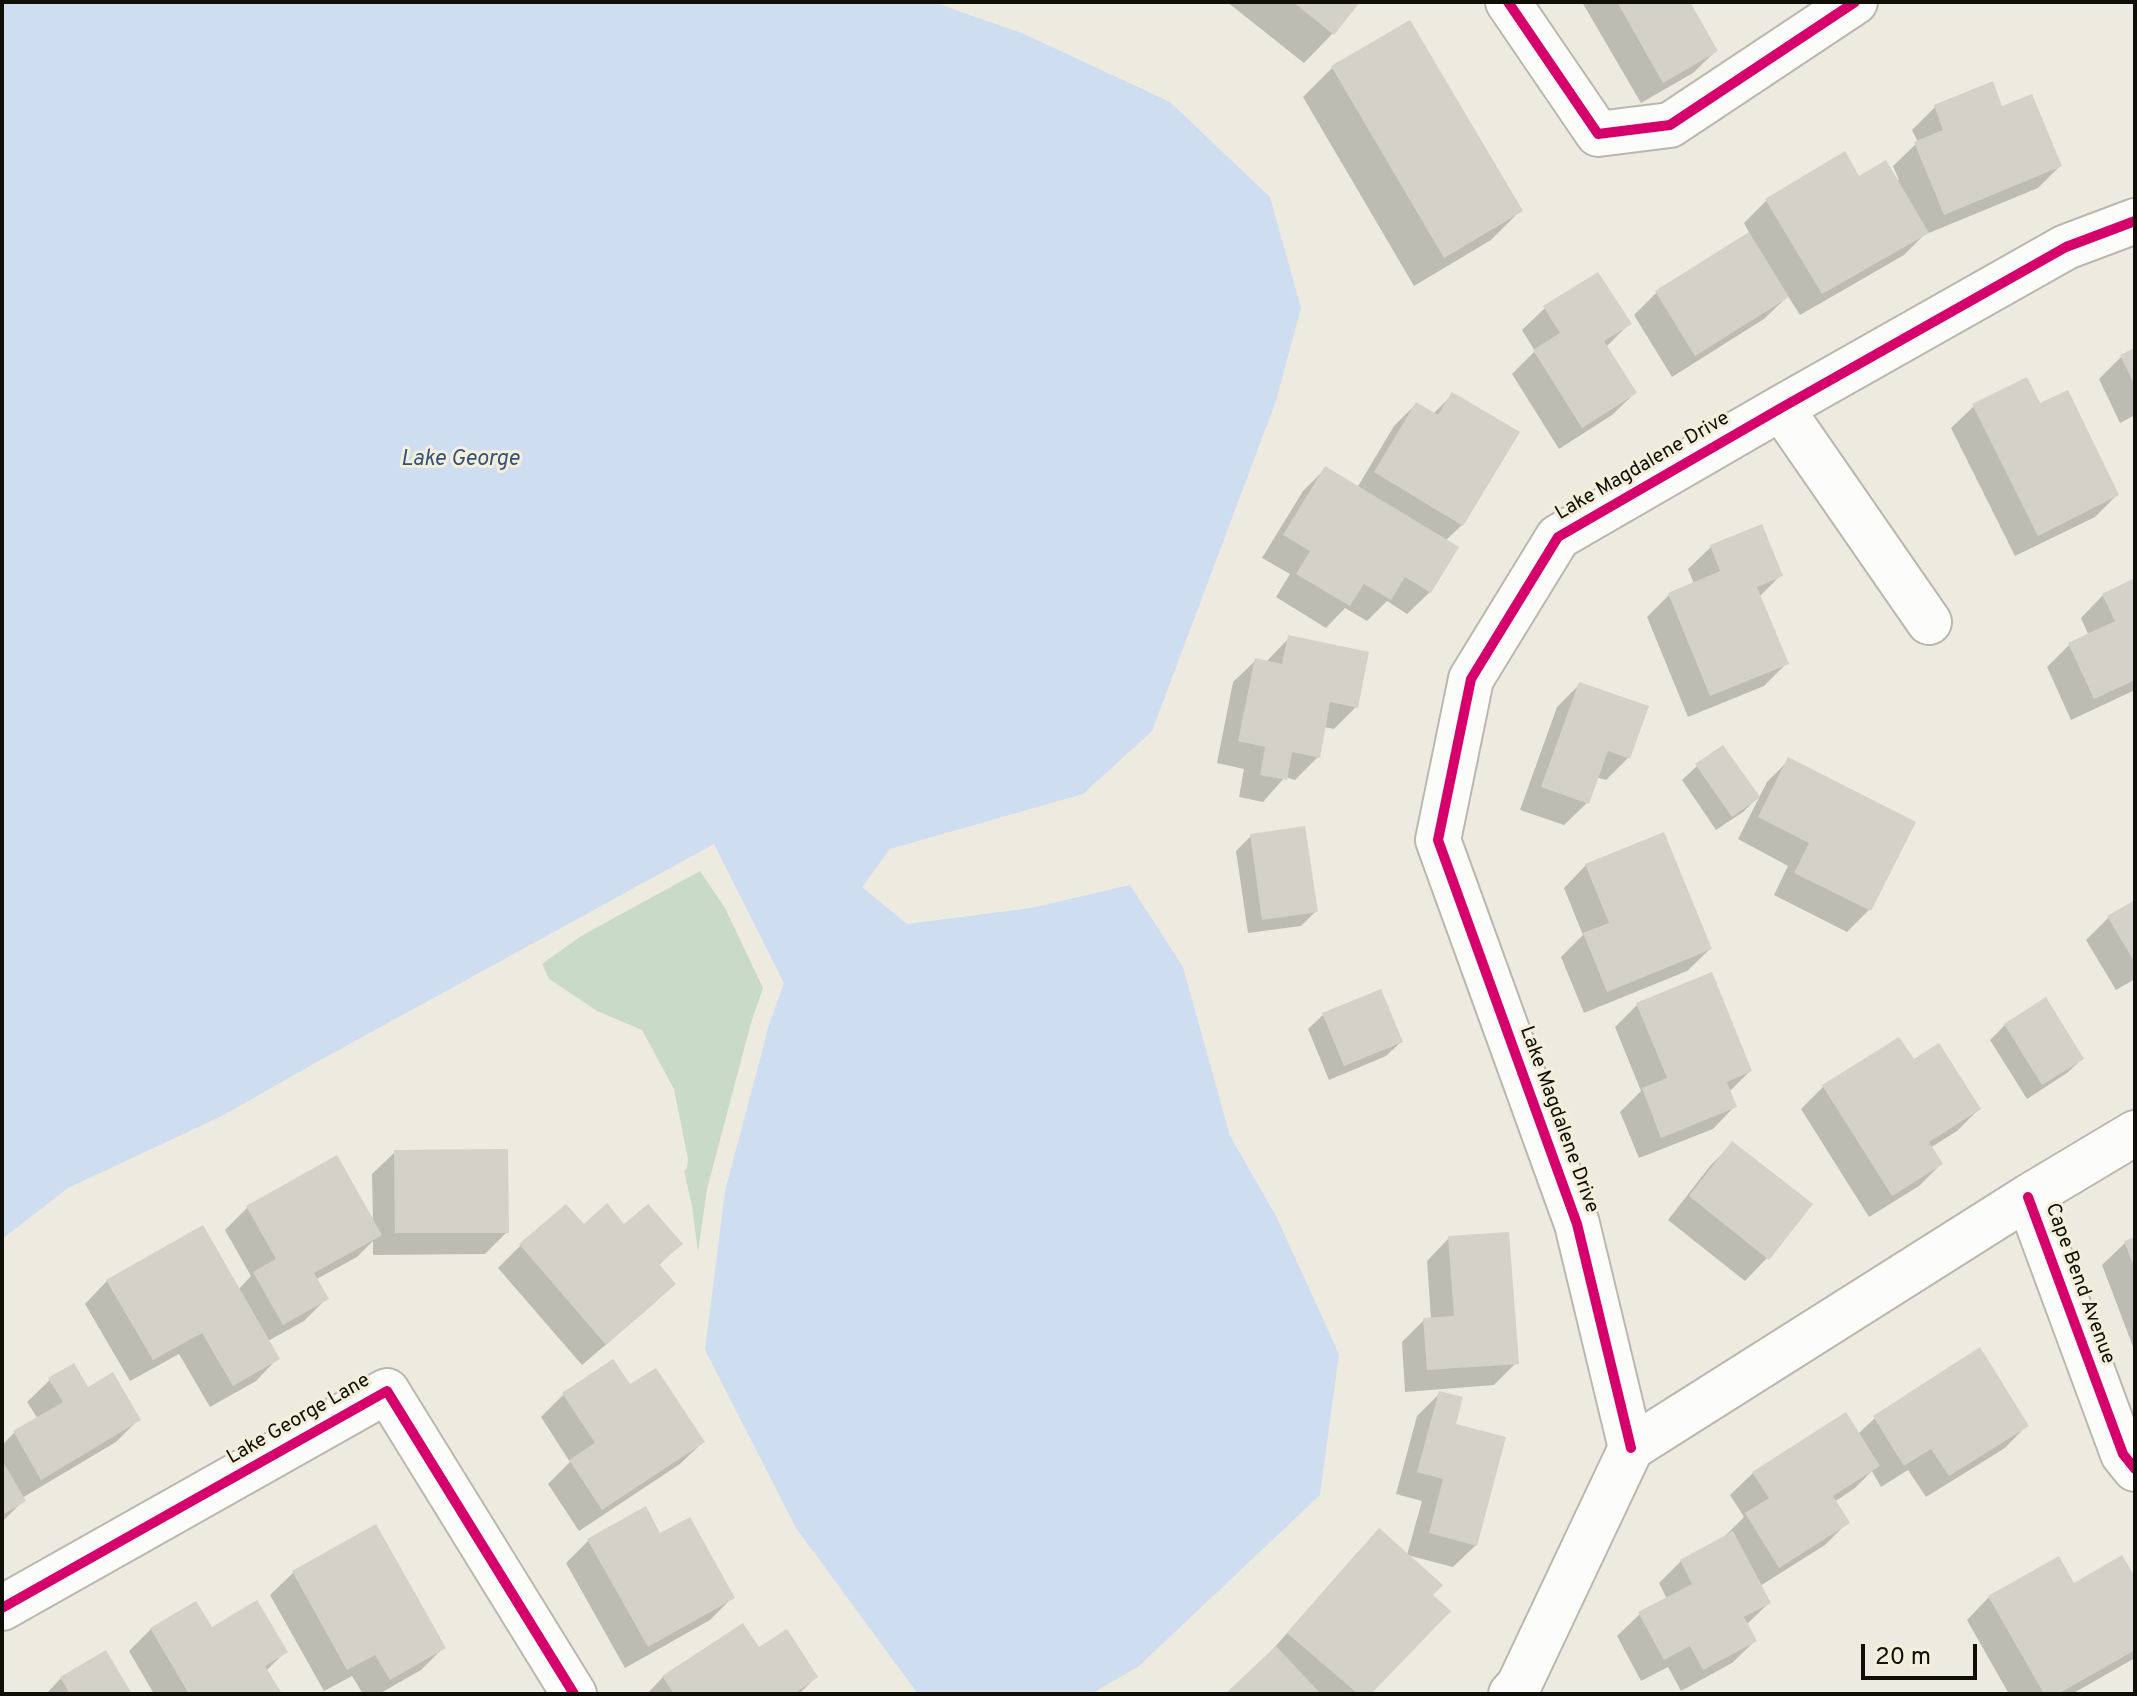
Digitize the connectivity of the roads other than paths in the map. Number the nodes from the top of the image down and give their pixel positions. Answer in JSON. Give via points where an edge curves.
{"nodes":[{"id":1,"x":1508,"y":2,"type":"edge"},
{"id":2,"x":1855,"y":2,"type":"edge"},
{"id":3,"x":2135,"y":221,"type":"edge"},
{"id":4,"x":1781,"y":408,"type":"junction"},
{"id":5,"x":1929,"y":622,"type":"dead end"},
{"id":6,"x":2135,"y":1133,"type":"edge"},
{"id":7,"x":2028,"y":1197,"type":"junction"},
{"id":8,"x":1631,"y":1448,"type":"junction"},
{"id":9,"x":2135,"y":1469,"type":"edge"},
{"id":10,"x":2,"y":1608,"type":"edge"},
{"id":11,"x":574,"y":1694,"type":"edge"},
{"id":12,"x":1511,"y":1694,"type":"edge"}],
"edges":[{"from":1,"to":2,"type":"street","via":[[1598,134],[1670,125]]},
{"from":3,"to":4,"type":"street","name":"Lake Magdalene Drive","via":[[2066,247]]},
{"from":4,"to":5,"type":"street"},
{"from":4,"to":8,"type":"street","name":"Lake Magdalene Drive","via":[[1558,537],[1471,679],[1438,840],[1577,1224]]},
{"from":6,"to":7,"type":"street"},
{"from":7,"to":8,"type":"street"},
{"from":7,"to":9,"type":"street","name":"Cape Bend Avenue","via":[[2123,1454]]},
{"from":8,"to":12,"type":"street"},
{"from":10,"to":11,"type":"street","name":"Lake George Lane","via":[[387,1391]]}]}
